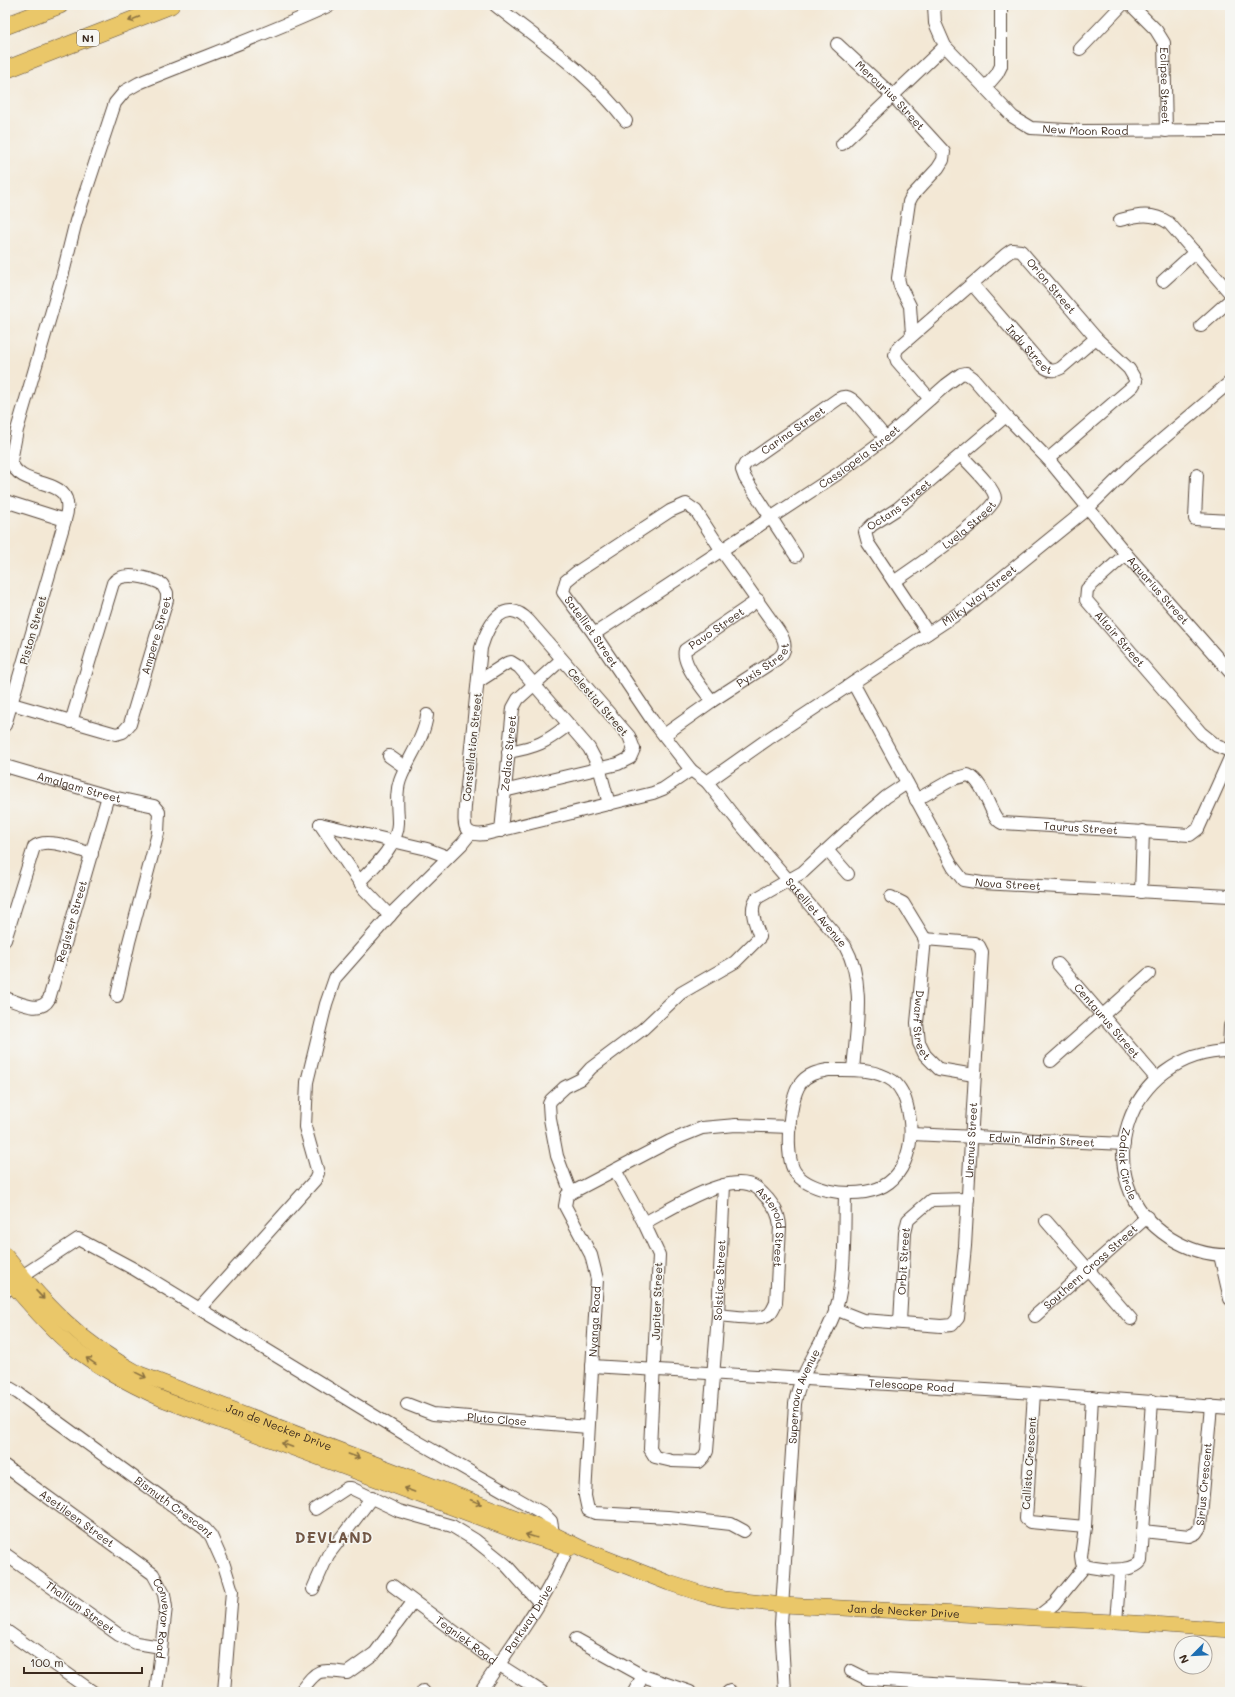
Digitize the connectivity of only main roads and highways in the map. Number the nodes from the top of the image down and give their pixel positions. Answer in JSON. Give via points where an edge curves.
{"nodes":[{"id":1,"x":60,"y":5,"type":"edge"},
{"id":2,"x":171,"y":5,"type":"edge"},
{"id":3,"x":5,"y":26,"type":"edge"},
{"id":4,"x":5,"y":70,"type":"edge"},
{"id":5,"x":5,"y":1255,"type":"edge"},
{"id":6,"x":11,"y":1282,"type":"edge"},
{"id":7,"x":569,"y":1545,"type":"junction"},
{"id":8,"x":1230,"y":1630,"type":"edge"}],
"edges":[{"from":1,"to":3,"type":"highway"},
{"from":2,"to":4,"type":"highway","number":"N1","one_way":true},
{"from":5,"to":6,"type":"main road","name":"Jan de Necker Drive"},
{"from":6,"to":7,"type":"main road","name":"Jan de Necker Drive","one_way":true,"via":[[107,1356],[140,1374],[553,1532]]},
{"from":7,"to":6,"type":"main road","name":"Jan de Necker Drive","one_way":true,"via":[[518,1532],[137,1388],[113,1376],[68,1344]]},
{"from":7,"to":8,"type":"main road","name":"Jan de Necker Drive","via":[[669,1583],[724,1599],[783,1605]]}]}
